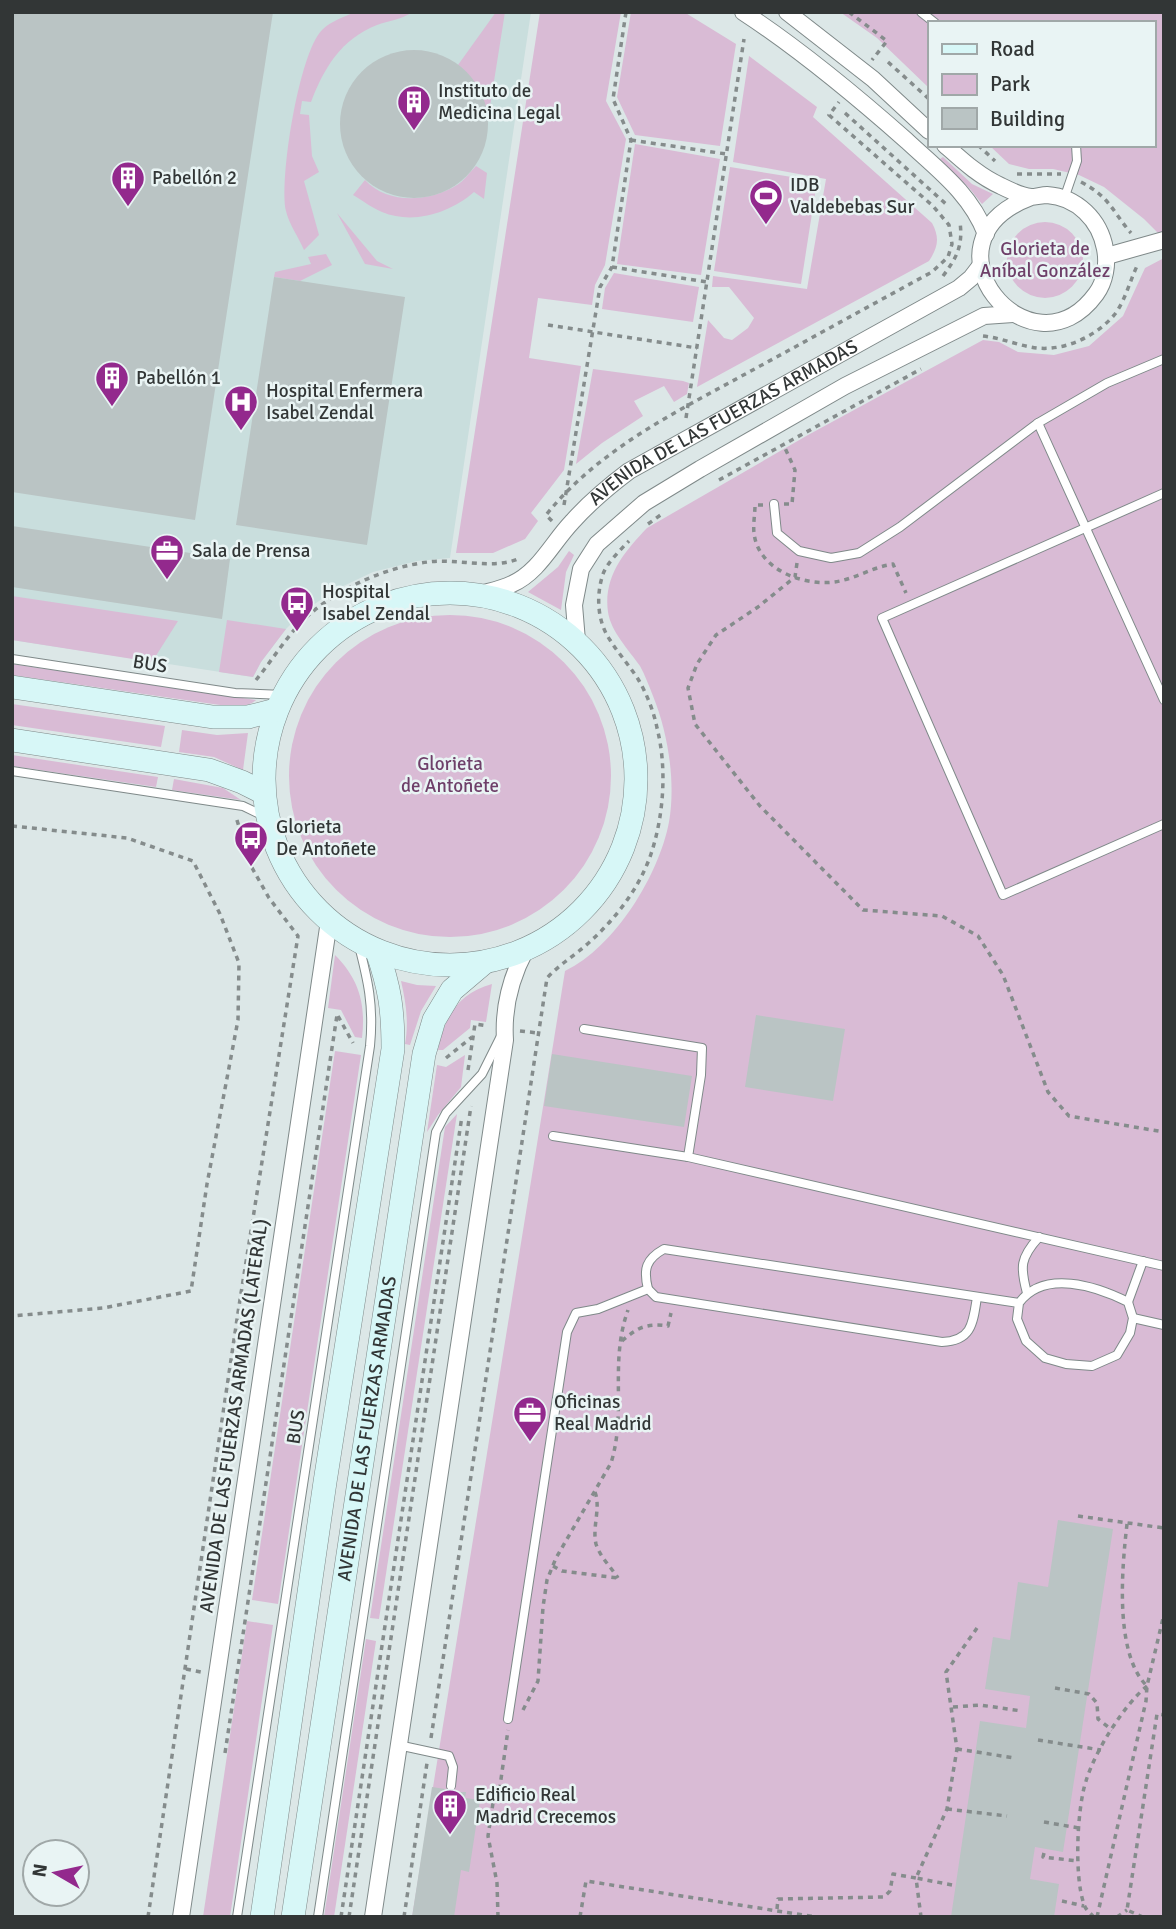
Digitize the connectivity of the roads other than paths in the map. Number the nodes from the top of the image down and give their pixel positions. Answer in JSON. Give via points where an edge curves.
{"nodes":[{"id":1,"x":743,"y":12,"type":"edge"},
{"id":2,"x":787,"y":12,"type":"edge"},
{"id":3,"x":928,"y":130,"type":"edge"},
{"id":4,"x":947,"y":147,"type":"edge"},
{"id":5,"x":1076,"y":147,"type":"edge"},
{"id":6,"x":1031,"y":197,"type":"junction"},
{"id":7,"x":1064,"y":199,"type":"junction"},
{"id":8,"x":986,"y":234,"type":"junction"},
{"id":9,"x":1164,"y":240,"type":"edge"},
{"id":10,"x":1107,"y":256,"type":"junction"},
{"id":11,"x":981,"y":265,"type":"junction"},
{"id":12,"x":1013,"y":314,"type":"junction"},
{"id":13,"x":1164,"y":359,"type":"edge"},
{"id":14,"x":1038,"y":423,"type":"junction"},
{"id":15,"x":1164,"y":493,"type":"edge"},
{"id":16,"x":774,"y":504,"type":"dead end"},
{"id":17,"x":1085,"y":526,"type":"junction"},
{"id":18,"x":480,"y":594,"type":"junction"},
{"id":19,"x":577,"y":642,"type":"junction"},
{"id":20,"x":12,"y":659,"type":"edge"},
{"id":21,"x":12,"y":687,"type":"edge"},
{"id":22,"x":1164,"y":700,"type":"edge"},
{"id":23,"x":280,"y":702,"type":"junction"},
{"id":24,"x":12,"y":740,"type":"edge"},
{"id":25,"x":12,"y":771,"type":"edge"},
{"id":26,"x":264,"y":793,"type":"junction"},
{"id":27,"x":268,"y":818,"type":"junction"},
{"id":28,"x":1164,"y":824,"type":"edge"},
{"id":29,"x":329,"y":921,"type":"junction"},
{"id":30,"x":368,"y":946,"type":"junction"},
{"id":31,"x":526,"y":949,"type":"junction"},
{"id":32,"x":485,"y":962,"type":"junction"},
{"id":33,"x":505,"y":1029,"type":"junction"},
{"id":34,"x":584,"y":1029,"type":"dead end"},
{"id":35,"x":553,"y":1136,"type":"dead end"},
{"id":36,"x":688,"y":1157,"type":"junction"},
{"id":37,"x":1039,"y":1237,"type":"junction"},
{"id":38,"x":1143,"y":1261,"type":"junction"},
{"id":39,"x":1164,"y":1266,"type":"edge"},
{"id":40,"x":648,"y":1289,"type":"junction"},
{"id":41,"x":1027,"y":1293,"type":"junction"},
{"id":42,"x":977,"y":1297,"type":"junction"},
{"id":43,"x":1128,"y":1302,"type":"junction"},
{"id":44,"x":1019,"y":1303,"type":"junction"},
{"id":45,"x":1133,"y":1318,"type":"junction"},
{"id":46,"x":1164,"y":1325,"type":"edge"},
{"id":47,"x":511,"y":1722,"type":"road end"},
{"id":48,"x":398,"y":1745,"type":"junction"},
{"id":49,"x":451,"y":1786,"type":"dead end"},
{"id":50,"x":181,"y":1917,"type":"edge"},
{"id":51,"x":237,"y":1917,"type":"edge"},
{"id":52,"x":262,"y":1917,"type":"edge"},
{"id":53,"x":293,"y":1917,"type":"edge"},
{"id":54,"x":318,"y":1917,"type":"edge"},
{"id":55,"x":373,"y":1917,"type":"edge"}],
"edges":[{"from":1,"to":8,"type":"street","via":[[858,97],[939,170],[978,214]]},
{"from":2,"to":3,"type":"street","via":[[873,79]]},
{"from":4,"to":6,"type":"street","via":[[978,174]]},
{"from":5,"to":7,"type":"lane","via":[[1077,161]]},
{"from":6,"to":7,"type":"street"},
{"from":6,"to":8,"type":"street","via":[[996,217]]},
{"from":7,"to":10,"type":"street","via":[[1094,220]]},
{"from":8,"to":11,"type":"street"},
{"from":9,"to":10,"type":"street"},
{"from":10,"to":12,"type":"street","via":[[1097,292],[1069,317],[1031,321]]},
{"from":11,"to":12,"type":"street","via":[[986,285]]},
{"from":11,"to":18,"type":"street","name":"AVENIDA DE LAS FUERZAS ARMADAS","via":[[959,288],[629,471],[579,514],[528,573],[512,584]]},
{"from":12,"to":19,"type":"street","name":"AVENIDA DE LAS FUERZAS ARMADAS","via":[[984,316],[856,380],[645,503],[597,544],[581,569],[574,605]]},
{"from":13,"to":14,"type":"lane","via":[[1107,383]]},
{"from":14,"to":16,"type":"lane","via":[[901,527],[859,553],[831,558],[799,551],[777,533]]},
{"from":14,"to":17,"type":"lane"},
{"from":15,"to":17,"type":"lane"},
{"from":17,"to":22,"type":"lane"},
{"from":17,"to":28,"type":"lane","via":[[882,618],[1003,895]]},
{"from":18,"to":19,"type":"street","via":[[516,603],[548,619]]},
{"from":18,"to":23,"type":"street","via":[[409,596],[358,616],[315,650]]},
{"from":19,"to":31,"type":"street","via":[[610,682],[630,731],[635,756],[634,809],[618,859],[589,903],[549,937]]},
{"from":20,"to":23,"type":"lane","name":"BUS"},
{"from":21,"to":23,"type":"street","via":[[213,717],[248,718]]},
{"from":23,"to":26,"type":"street","via":[[266,751]]},
{"from":24,"to":26,"type":"street","via":[[209,770]]},
{"from":25,"to":27,"type":"lane","via":[[243,806]]},
{"from":26,"to":27,"type":"street"},
{"from":27,"to":29,"type":"street","via":[[280,857],[301,892]]},
{"from":29,"to":30,"type":"street"},
{"from":29,"to":50,"type":"street","name":"AVENIDA DE LAS FUERZAS ARMADAS (LATERAL)"},
{"from":30,"to":32,"type":"street","via":[[430,965]]},
{"from":30,"to":51,"type":"lane","name":"BUS","via":[[373,1018],[370,1046]]},
{"from":30,"to":52,"type":"street","name":"AVENIDA DE LAS FUERZAS ARMADAS","via":[[387,981],[393,1049]]},
{"from":31,"to":32,"type":"street"},
{"from":31,"to":33,"type":"street","via":[[512,981]]},
{"from":32,"to":53,"type":"street","name":"AVENIDA DE LAS FUERZAS ARMADAS","via":[[452,989],[434,1020],[424,1054]]},
{"from":33,"to":48,"type":"street"},
{"from":33,"to":54,"type":"lane","via":[[475,1083],[446,1113],[436,1132]]},
{"from":34,"to":36,"type":"lane","via":[[702,1048]]},
{"from":35,"to":36,"type":"lane"},
{"from":36,"to":37,"type":"lane"},
{"from":37,"to":38,"type":"lane"},
{"from":37,"to":41,"type":"lane","via":[[1029,1247],[1021,1269]]},
{"from":38,"to":39,"type":"lane"},
{"from":38,"to":43,"type":"lane"},
{"from":40,"to":42,"type":"lane","via":[[646,1266],[664,1249]]},
{"from":40,"to":42,"type":"lane","via":[[656,1297],[942,1342],[966,1335]]},
{"from":40,"to":47,"type":"lane","via":[[598,1309],[576,1312],[567,1332]]},
{"from":41,"to":43,"type":"lane","via":[[1048,1284],[1074,1285]]},
{"from":41,"to":44,"type":"lane"},
{"from":42,"to":44,"type":"lane"},
{"from":43,"to":45,"type":"lane"},
{"from":44,"to":45,"type":"lane","via":[[1017,1319],[1026,1341],[1045,1358],[1066,1364],[1092,1366],[1117,1355]]},
{"from":45,"to":46,"type":"lane"},
{"from":48,"to":49,"type":"lane","via":[[449,1756]]},
{"from":48,"to":55,"type":"street"}]}
